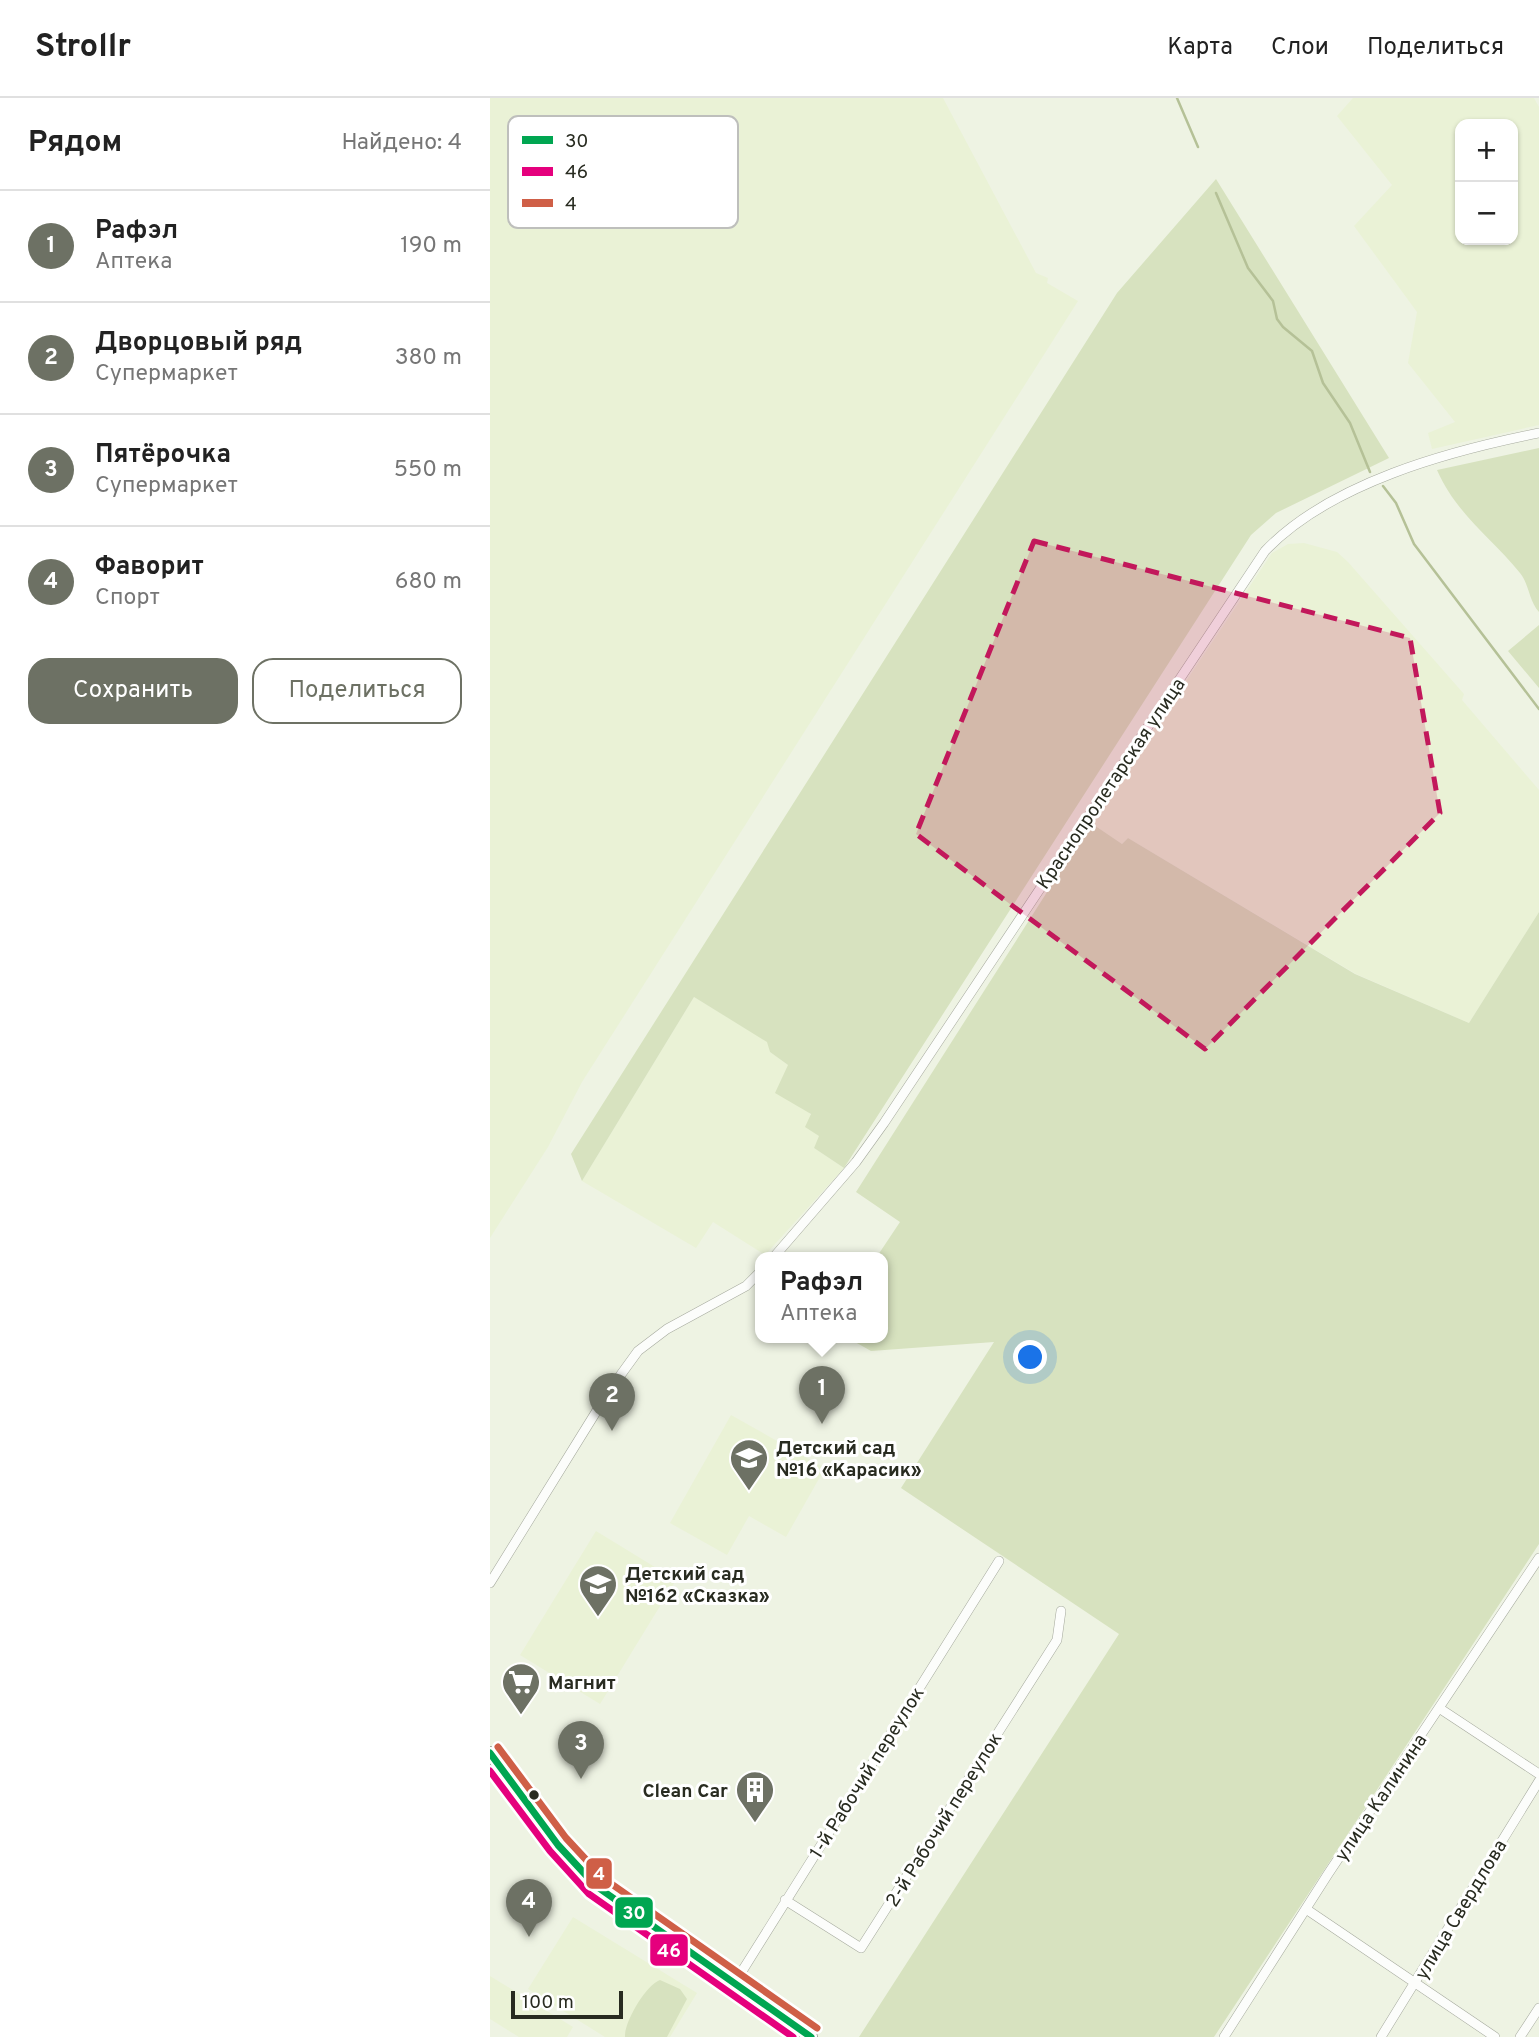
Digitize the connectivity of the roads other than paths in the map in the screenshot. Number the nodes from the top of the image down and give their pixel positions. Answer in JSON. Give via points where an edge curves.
{"nodes":[{"id":1,"x":1539,"y":433,"type":"edge"},
{"id":2,"x":778,"y":1252,"type":"edge"},
{"id":3,"x":755,"y":1277,"type":"edge"},
{"id":4,"x":1539,"y":1558,"type":"edge"},
{"id":5,"x":999,"y":1561,"type":"dead end"},
{"id":6,"x":490,"y":1583,"type":"edge"},
{"id":7,"x":1060,"y":1611,"type":"dead end"},
{"id":8,"x":1439,"y":1708,"type":"junction"},
{"id":9,"x":490,"y":1753,"type":"edge"},
{"id":10,"x":1539,"y":1774,"type":"edge"},
{"id":11,"x":1539,"y":1781,"type":"edge"},
{"id":12,"x":785,"y":1900,"type":"junction"},
{"id":13,"x":1306,"y":1909,"type":"junction"},
{"id":14,"x":1415,"y":1983,"type":"junction"},
{"id":15,"x":734,"y":1984,"type":"junction"},
{"id":16,"x":1539,"y":2008,"type":"edge"},
{"id":17,"x":811,"y":2037,"type":"edge"},
{"id":18,"x":1224,"y":2037,"type":"edge"},
{"id":19,"x":1381,"y":2037,"type":"edge"},
{"id":20,"x":1495,"y":2037,"type":"edge"},
{"id":21,"x":1520,"y":2037,"type":"edge"}],
"edges":[{"from":1,"to":2,"type":"street","name":"Краснопролетарская улица","via":[[1406,469],[1311,512],[1265,551],[884,1123]]},
{"from":3,"to":6,"type":"street","via":[[667,1329],[632,1357]]},
{"from":4,"to":8,"type":"street","name":"улица Калинина"},
{"from":5,"to":12,"type":"street","name":"1-й Рабочий переулок"},
{"from":7,"to":12,"type":"street","name":"2-й Рабочий переулок","via":[[1056,1640],[862,1948]]},
{"from":8,"to":10,"type":"street"},
{"from":8,"to":13,"type":"street","name":"улица Калинина"},
{"from":9,"to":15,"type":"main road","via":[[558,1845],[591,1881]]},
{"from":11,"to":14,"type":"street","name":"улица Свердлова"},
{"from":12,"to":15,"type":"street","name":"1-й Рабочий переулок"},
{"from":13,"to":14,"type":"street"},
{"from":13,"to":18,"type":"street","name":"улица Калинина"},
{"from":14,"to":19,"type":"street","name":"улица Свердлова"},
{"from":14,"to":20,"type":"street"},
{"from":15,"to":17,"type":"main road"},
{"from":16,"to":21,"type":"street"}]}
